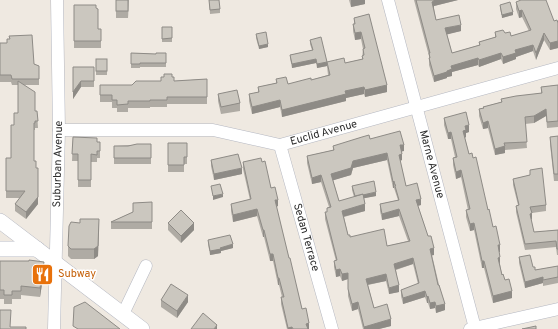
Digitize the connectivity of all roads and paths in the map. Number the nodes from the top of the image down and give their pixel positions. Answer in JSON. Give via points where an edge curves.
{"nodes":[{"id":1,"x":57,"y":0,"type":"edge"},
{"id":2,"x":388,"y":0,"type":"edge"},
{"id":3,"x":558,"y":68,"type":"edge"},
{"id":4,"x":416,"y":106,"type":"junction"},
{"id":5,"x":59,"y":130,"type":"junction"},
{"id":6,"x":280,"y":145,"type":"junction"},
{"id":7,"x":0,"y":221,"type":"edge"},
{"id":8,"x":0,"y":249,"type":"edge"},
{"id":9,"x":37,"y":249,"type":"junction"},
{"id":10,"x":56,"y":263,"type":"junction"},
{"id":11,"x":146,"y":266,"type":"dead end"},
{"id":12,"x":558,"y":309,"type":"edge"},
{"id":13,"x":123,"y":314,"type":"junction"},
{"id":14,"x":472,"y":328,"type":"edge"},
{"id":15,"x":54,"y":329,"type":"edge"},
{"id":16,"x":142,"y":329,"type":"edge"},
{"id":17,"x":332,"y":329,"type":"edge"}],
"edges":[{"from":1,"to":5,"type":"street","name":"Suburban Avenue"},
{"from":2,"to":4,"type":"street","name":"Marne Avenue"},
{"from":3,"to":4,"type":"street","name":"Euclid Avenue"},
{"from":4,"to":6,"type":"street","name":"Euclid Avenue"},
{"from":4,"to":14,"type":"street","name":"Marne Avenue"},
{"from":5,"to":6,"type":"street","name":"Euclid Avenue","via":[[213,130]]},
{"from":5,"to":10,"type":"street","name":"Suburban Avenue"},
{"from":6,"to":17,"type":"street","name":"Sedan Terrace"},
{"from":7,"to":9,"type":"street"},
{"from":8,"to":9,"type":"street"},
{"from":9,"to":10,"type":"street"},
{"from":10,"to":13,"type":"street"},
{"from":10,"to":15,"type":"street","name":"Suburban Avenue"},
{"from":11,"to":13,"type":"street"},
{"from":12,"to":14,"type":"street"},
{"from":13,"to":16,"type":"street"}]}
